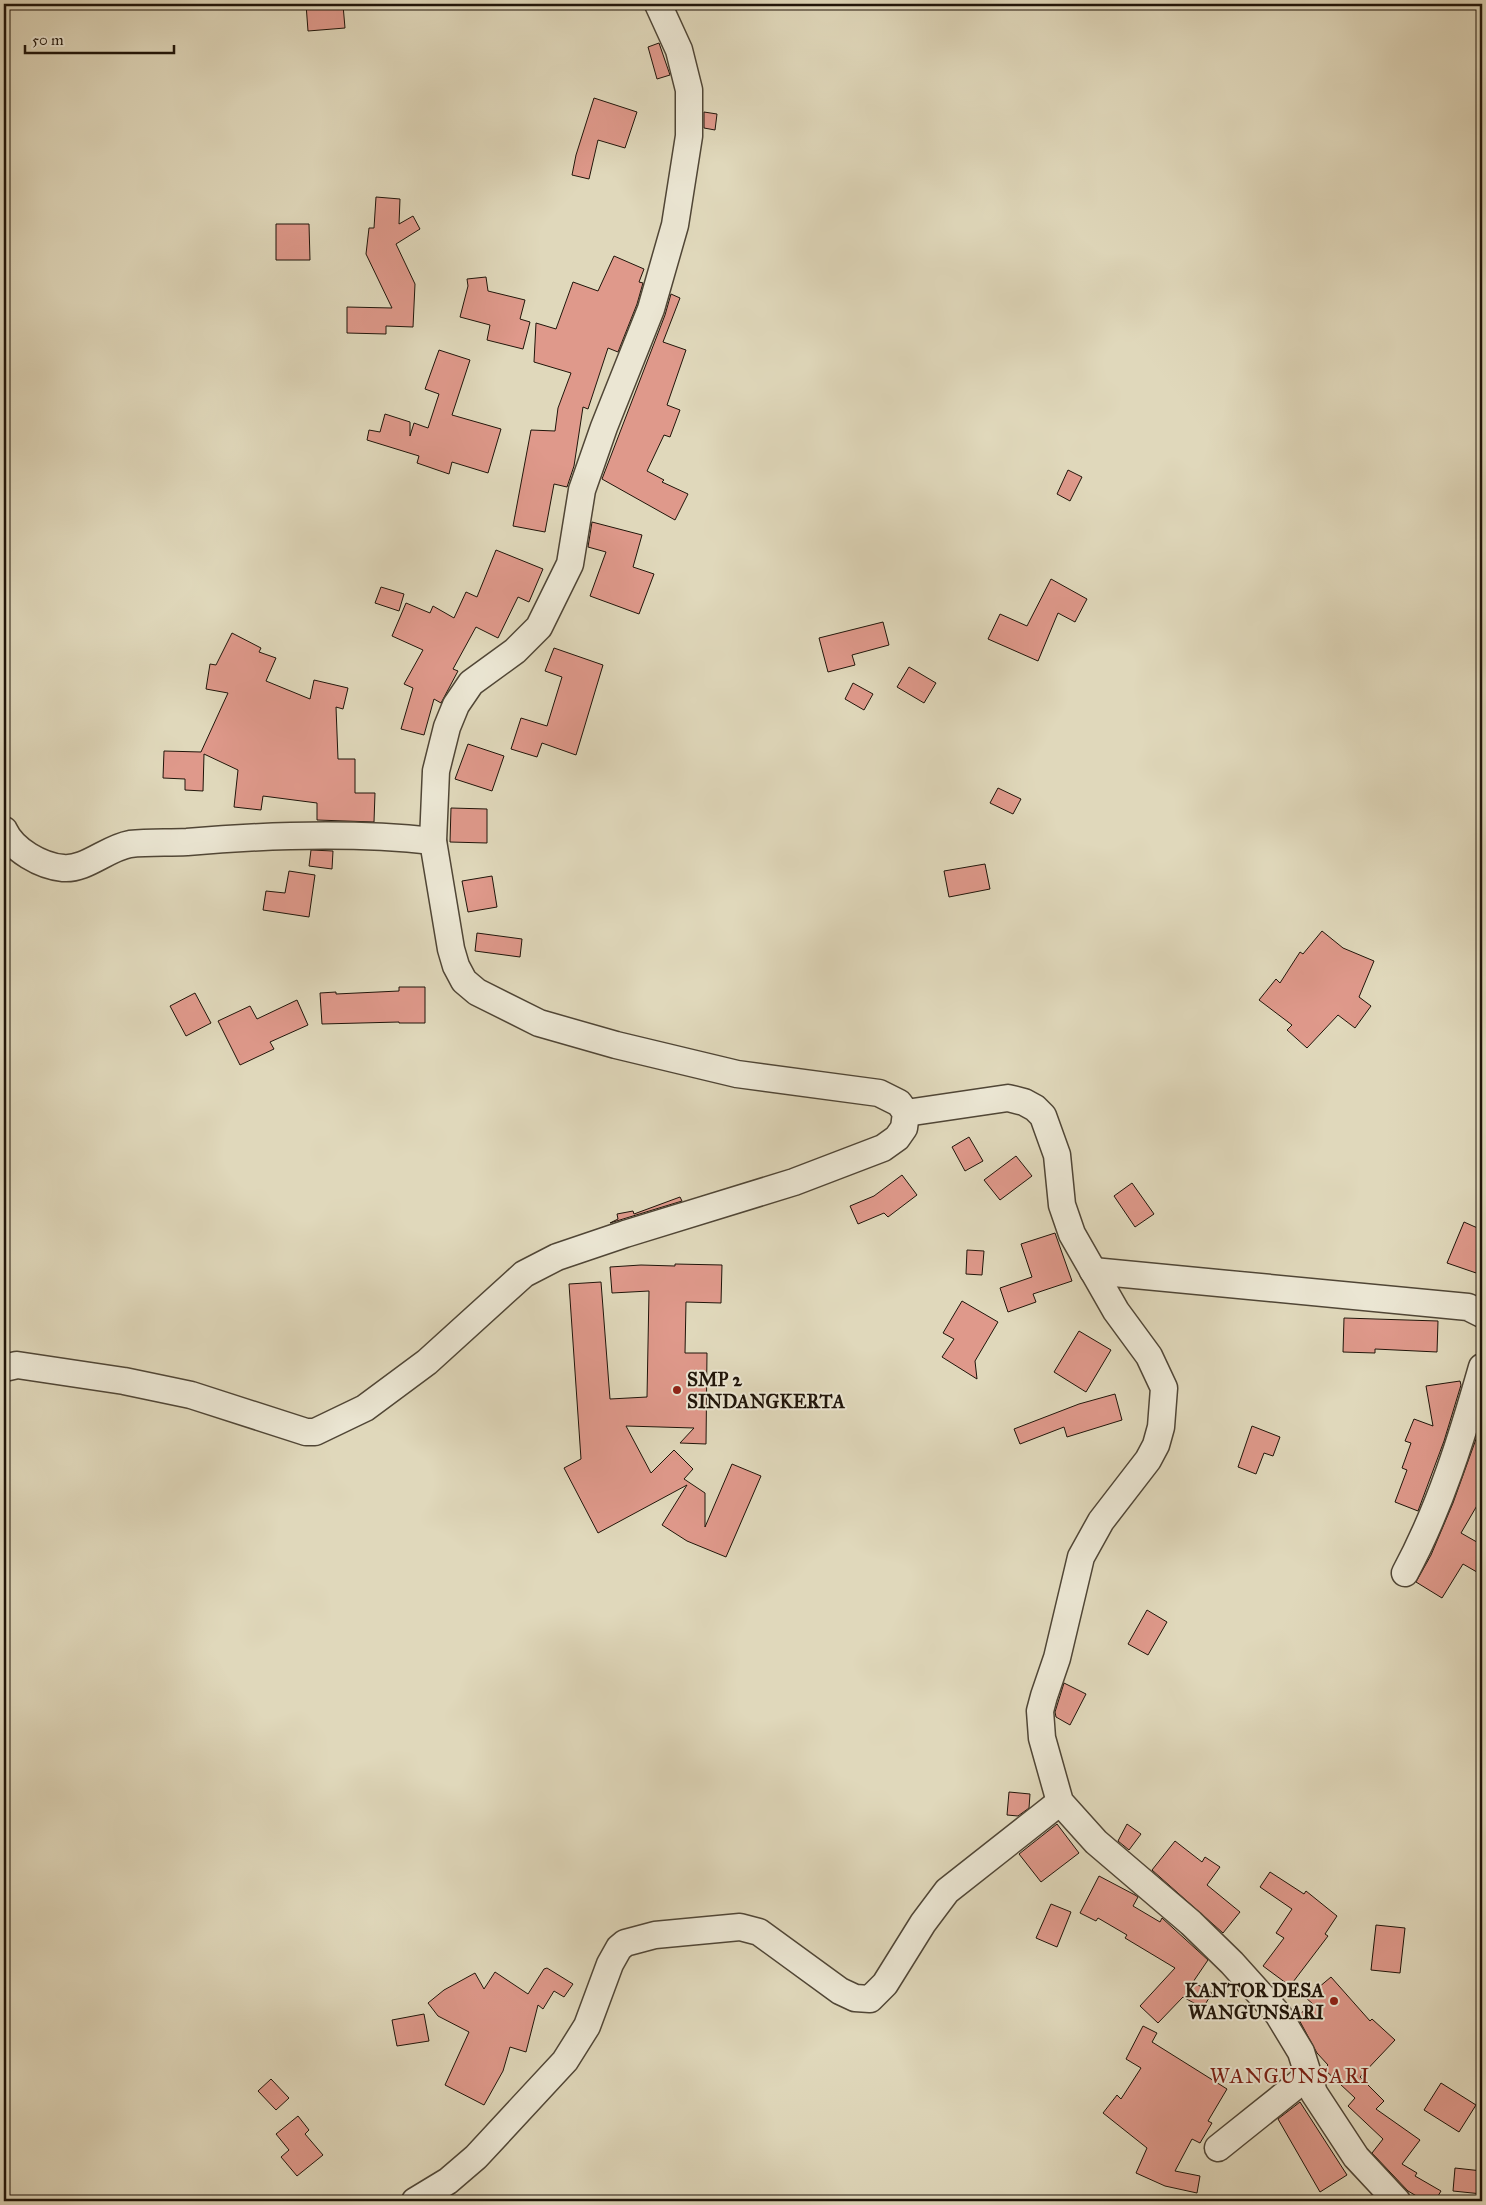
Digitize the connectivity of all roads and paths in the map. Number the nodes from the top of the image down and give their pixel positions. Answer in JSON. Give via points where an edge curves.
{"nodes":[{"id":1,"x":658,"y":4,"type":"edge"},
{"id":2,"x":4,"y":830,"type":"edge"},
{"id":3,"x":433,"y":841,"type":"junction"},
{"id":4,"x":906,"y":1113,"type":"junction"},
{"id":5,"x":1093,"y":1272,"type":"junction"},
{"id":6,"x":1482,"y":1314,"type":"edge"},
{"id":7,"x":1482,"y":1367,"type":"edge"},
{"id":8,"x":4,"y":1368,"type":"edge"},
{"id":9,"x":1405,"y":1573,"type":"dead end"},
{"id":10,"x":1060,"y":1802,"type":"junction"},
{"id":11,"x":1308,"y":2076,"type":"junction"},
{"id":12,"x":1218,"y":2148,"type":"dead end"},
{"id":13,"x":415,"y":2201,"type":"edge"},
{"id":14,"x":1398,"y":2201,"type":"edge"}],
"edges":[{"from":1,"to":3,"type":"street","via":[[679,50],[689,90],[689,136],[675,225],[651,308],[582,490],[570,564],[539,627],[515,651],[471,683],[456,705],[447,727],[436,772]]},
{"from":2,"to":3,"type":"street","via":[[23,852],[64,868],[129,844],[314,835],[382,835]]},
{"from":3,"to":4,"type":"street","via":[[456,966],[464,981],[477,992],[539,1023],[737,1074],[879,1093],[899,1103]]},
{"from":4,"to":5,"type":"street","via":[[1008,1098],[1035,1108],[1043,1116],[1057,1155],[1062,1205],[1072,1234]]},
{"from":4,"to":8,"type":"street","via":[[904,1128],[883,1148],[794,1182],[566,1254],[524,1274],[428,1362],[366,1408],[315,1432],[306,1432],[191,1395],[124,1381],[17,1365]]},
{"from":5,"to":6,"type":"street","via":[[1468,1307]]},
{"from":5,"to":10,"type":"street","via":[[1149,1356],[1164,1388],[1164,1402],[1162,1427],[1148,1460],[1101,1521],[1081,1557],[1057,1658],[1040,1711],[1042,1738]]},
{"from":7,"to":9,"type":"street","via":[[1439,1499]]},
{"from":10,"to":11,"type":"street","via":[[1096,1842],[1145,1882],[1232,1963],[1278,2014],[1301,2052]]},
{"from":10,"to":13,"type":"street","via":[[947,1891],[885,1984],[870,1999],[856,1998],[840,1991],[759,1932],[740,1926],[655,1935],[626,1943],[619,1948],[610,1964],[587,2026],[565,2061],[476,2156],[448,2181]]},
{"from":11,"to":12,"type":"street"},
{"from":11,"to":14,"type":"street","via":[[1314,2093],[1356,2157]]}]}
